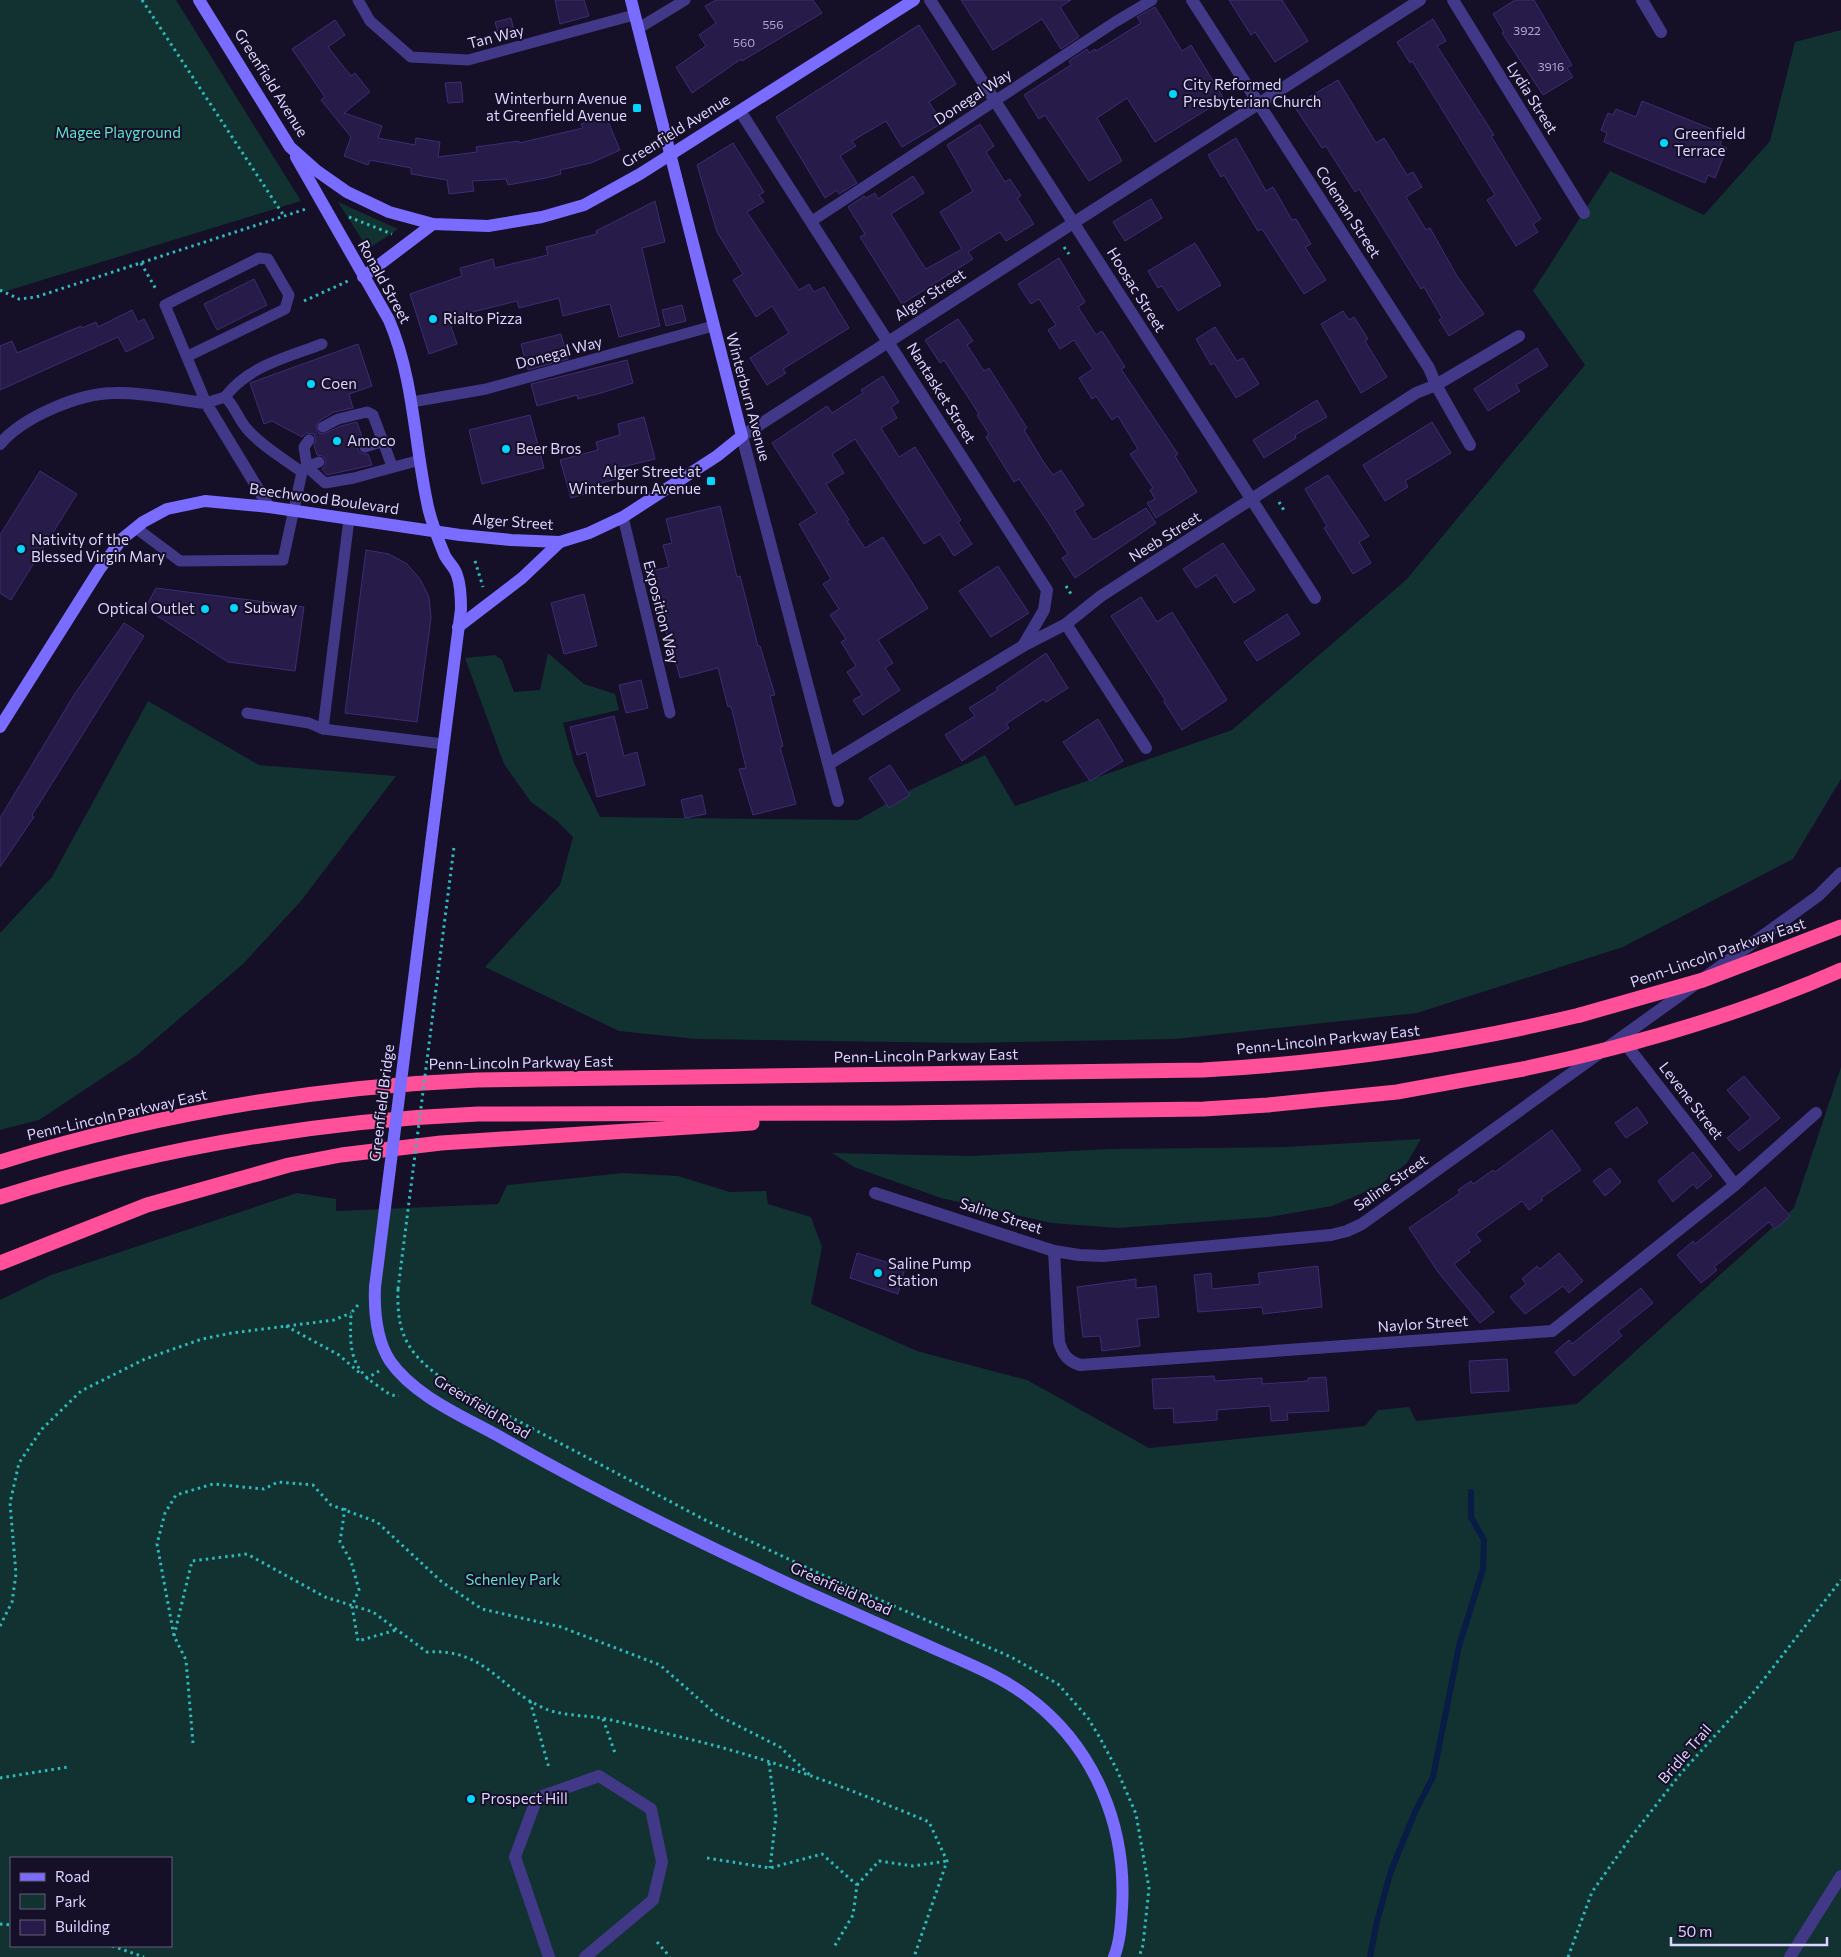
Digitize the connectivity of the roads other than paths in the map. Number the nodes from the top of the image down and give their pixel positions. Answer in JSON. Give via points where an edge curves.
{"nodes":[{"id":1,"x":199,"y":0,"type":"edge"},
{"id":2,"x":358,"y":0,"type":"edge"},
{"id":3,"x":631,"y":0,"type":"edge"},
{"id":4,"x":685,"y":0,"type":"edge"},
{"id":5,"x":914,"y":0,"type":"edge"},
{"id":6,"x":930,"y":0,"type":"edge"},
{"id":7,"x":1152,"y":0,"type":"edge"},
{"id":8,"x":1192,"y":0,"type":"edge"},
{"id":9,"x":1420,"y":0,"type":"edge"},
{"id":10,"x":1453,"y":0,"type":"edge"},
{"id":11,"x":1642,"y":0,"type":"edge"},
{"id":12,"x":634,"y":15,"type":"junction"},
{"id":13,"x":639,"y":28,"type":"junction"},
{"id":14,"x":1661,"y":32,"type":"dead end"},
{"id":15,"x":995,"y":102,"type":"junction"},
{"id":16,"x":1258,"y":105,"type":"junction"},
{"id":17,"x":740,"y":111,"type":"junction"},
{"id":18,"x":290,"y":147,"type":"junction"},
{"id":19,"x":671,"y":154,"type":"junction"},
{"id":20,"x":1584,"y":213,"type":"dead end"},
{"id":21,"x":812,"y":221,"type":"junction"},
{"id":22,"x":1073,"y":222,"type":"junction"},
{"id":23,"x":433,"y":224,"type":"junction"},
{"id":24,"x":357,"y":278,"type":"junction"},
{"id":25,"x":713,"y":326,"type":"junction"},
{"id":26,"x":1518,"y":336,"type":"dead end"},
{"id":27,"x":889,"y":342,"type":"junction"},
{"id":28,"x":322,"y":344,"type":"dead end"},
{"id":29,"x":188,"y":356,"type":"junction"},
{"id":30,"x":1436,"y":385,"type":"junction"},
{"id":31,"x":225,"y":397,"type":"junction"},
{"id":32,"x":412,"y":402,"type":"junction"},
{"id":33,"x":206,"y":403,"type":"junction"},
{"id":34,"x":324,"y":427,"type":"dead end"},
{"id":35,"x":742,"y":436,"type":"junction"},
{"id":36,"x":309,"y":440,"type":"dead end"},
{"id":37,"x":384,"y":441,"type":"junction"},
{"id":38,"x":0,"y":444,"type":"edge"},
{"id":39,"x":1470,"y":445,"type":"dead end"},
{"id":40,"x":366,"y":447,"type":"dead end"},
{"id":41,"x":420,"y":460,"type":"junction"},
{"id":42,"x":319,"y":462,"type":"dead end"},
{"id":43,"x":392,"y":466,"type":"junction"},
{"id":44,"x":305,"y":469,"type":"junction"},
{"id":45,"x":1251,"y":501,"type":"junction"},
{"id":46,"x":269,"y":507,"type":"junction"},
{"id":47,"x":292,"y":511,"type":"junction"},
{"id":48,"x":623,"y":517,"type":"junction"},
{"id":49,"x":349,"y":519,"type":"junction"},
{"id":50,"x":136,"y":528,"type":"junction"},
{"id":51,"x":436,"y":532,"type":"junction"},
{"id":52,"x":560,"y":542,"type":"junction"},
{"id":53,"x":1315,"y":598,"type":"dead end"},
{"id":54,"x":1066,"y":624,"type":"junction"},
{"id":55,"x":458,"y":627,"type":"junction"},
{"id":56,"x":1023,"y":646,"type":"junction"},
{"id":57,"x":247,"y":713,"type":"dead end"},
{"id":58,"x":670,"y":713,"type":"dead end"},
{"id":59,"x":0,"y":727,"type":"edge"},
{"id":60,"x":323,"y":729,"type":"junction"},
{"id":61,"x":443,"y":744,"type":"junction"},
{"id":62,"x":1146,"y":748,"type":"dead end"},
{"id":63,"x":829,"y":764,"type":"junction"},
{"id":64,"x":838,"y":801,"type":"dead end"},
{"id":65,"x":1841,"y":873,"type":"edge"},
{"id":66,"x":1841,"y":927,"type":"edge"},
{"id":67,"x":1841,"y":970,"type":"edge"},
{"id":68,"x":1621,"y":1038,"type":"junction"},
{"id":69,"x":1816,"y":1113,"type":"dead end"},
{"id":70,"x":893,"y":1114,"type":"junction"},
{"id":71,"x":0,"y":1162,"type":"edge"},
{"id":72,"x":1734,"y":1185,"type":"junction"},
{"id":73,"x":875,"y":1193,"type":"dead end"},
{"id":74,"x":0,"y":1197,"type":"edge"},
{"id":75,"x":1054,"y":1251,"type":"junction"},
{"id":76,"x":0,"y":1263,"type":"edge"},
{"id":77,"x":392,"y":1363,"type":"joint"},
{"id":78,"x":1841,"y":1876,"type":"edge"},
{"id":79,"x":550,"y":1957,"type":"edge"},
{"id":80,"x":585,"y":1957,"type":"edge"},
{"id":81,"x":1114,"y":1957,"type":"edge"},
{"id":82,"x":1790,"y":1957,"type":"edge"}],
"edges":[{"from":1,"to":18,"type":"main road","name":"Greenfield Avenue"},
{"from":2,"to":12,"type":"lane","name":"Tan Way","via":[[370,21],[411,57],[468,60]]},
{"from":3,"to":12,"type":"main road","name":"Winterburn Avenue"},
{"from":4,"to":13,"type":"lane"},
{"from":5,"to":17,"type":"main road","name":"Greenfield Avenue"},
{"from":6,"to":15,"type":"street","name":"Hoosac Street"},
{"from":7,"to":15,"type":"lane","name":"Donegal Way"},
{"from":8,"to":16,"type":"street","name":"Coleman Street"},
{"from":9,"to":16,"type":"street","name":"Alger Street"},
{"from":10,"to":20,"type":"street","name":"Lydia Street"},
{"from":11,"to":14,"type":"street"},
{"from":12,"to":13,"type":"main road","name":"Winterburn Avenue"},
{"from":13,"to":19,"type":"main road","name":"Winterburn Avenue"},
{"from":15,"to":21,"type":"lane","name":"Donegal Way"},
{"from":15,"to":22,"type":"street","name":"Hoosac Street"},
{"from":16,"to":22,"type":"street","name":"Alger Street"},
{"from":16,"to":30,"type":"street","name":"Coleman Street","via":[[1429,368]]},
{"from":17,"to":19,"type":"main road","name":"Greenfield Avenue"},
{"from":17,"to":21,"type":"street","name":"Nantasket Street"},
{"from":18,"to":23,"type":"main road","name":"Greenfield Avenue","via":[[347,192],[389,212]]},
{"from":18,"to":24,"type":"main road","name":"Ronald Street"},
{"from":19,"to":23,"type":"main road","name":"Greenfield Avenue","via":[[584,205],[542,218],[488,226]]},
{"from":19,"to":25,"type":"main road","name":"Winterburn Avenue"},
{"from":21,"to":27,"type":"street","name":"Nantasket Street"},
{"from":22,"to":27,"type":"street","name":"Alger Street"},
{"from":22,"to":45,"type":"street","name":"Hoosac Street"},
{"from":23,"to":24,"type":"main road"},
{"from":24,"to":32,"type":"main road","name":"Ronald Street","via":[[389,320],[398,340]]},
{"from":25,"to":32,"type":"lane","name":"Donegal Way","via":[[486,389]]},
{"from":25,"to":35,"type":"main road","name":"Winterburn Avenue"},
{"from":26,"to":30,"type":"street","name":"Neeb Street"},
{"from":27,"to":35,"type":"street","name":"Alger Street"},
{"from":27,"to":56,"type":"street","name":"Nantasket Street","via":[[1047,590],[1044,610]]},
{"from":28,"to":31,"type":"lane","via":[[254,370],[233,386]]},
{"from":29,"to":29,"type":"lane","via":[[285,309],[288,295],[268,259],[259,258],[165,305]]},
{"from":29,"to":33,"type":"lane"},
{"from":30,"to":39,"type":"street","name":"Coleman Street"},
{"from":30,"to":45,"type":"street","name":"Neeb Street","via":[[1416,393]]},
{"from":31,"to":33,"type":"lane"},
{"from":31,"to":44,"type":"lane","via":[[246,428],[266,446]]},
{"from":32,"to":41,"type":"main road","name":"Ronald Street"},
{"from":33,"to":38,"type":"street","via":[[106,394],[60,404],[10,432]]},
{"from":33,"to":46,"type":"street"},
{"from":34,"to":37,"type":"lane","via":[[338,419],[366,412],[373,415]]},
{"from":35,"to":48,"type":"main road","name":"Alger Street"},
{"from":35,"to":63,"type":"street","name":"Winterburn Avenue"},
{"from":36,"to":44,"type":"lane","via":[[304,447]]},
{"from":37,"to":40,"type":"lane"},
{"from":37,"to":43,"type":"lane"},
{"from":41,"to":43,"type":"lane"},
{"from":41,"to":51,"type":"main road","name":"Ronald Street"},
{"from":42,"to":44,"type":"lane"},
{"from":43,"to":44,"type":"lane","via":[[325,483]]},
{"from":44,"to":47,"type":"lane"},
{"from":45,"to":53,"type":"street","name":"Hoosac Street"},
{"from":45,"to":54,"type":"street","name":"Neeb Street","via":[[1101,596]]},
{"from":46,"to":47,"type":"main road","name":"Beechwood Boulevard"},
{"from":46,"to":50,"type":"main road","name":"Beechwood Boulevard","via":[[205,501],[167,510]]},
{"from":47,"to":49,"type":"main road","name":"Beechwood Boulevard"},
{"from":47,"to":50,"type":"lane","via":[[283,560],[180,561]]},
{"from":48,"to":52,"type":"main road","name":"Alger Street"},
{"from":48,"to":58,"type":"lane","name":"Exposition Way"},
{"from":49,"to":51,"type":"main road","name":"Beechwood Boulevard"},
{"from":49,"to":60,"type":"lane"},
{"from":50,"to":59,"type":"main road","name":"Beechwood Boulevard","via":[[122,539],[99,570]]},
{"from":51,"to":52,"type":"main road","name":"Alger Street"},
{"from":51,"to":55,"type":"main road","via":[[446,558],[457,574],[461,597]]},
{"from":52,"to":55,"type":"main road","via":[[522,578]]},
{"from":54,"to":56,"type":"street","name":"Neeb Street"},
{"from":54,"to":62,"type":"street"},
{"from":55,"to":61,"type":"main road"},
{"from":56,"to":63,"type":"street","name":"Neeb Street"},
{"from":57,"to":60,"type":"lane","via":[[309,723]]},
{"from":60,"to":61,"type":"lane"},
{"from":61,"to":77,"type":"main road","name":"Greenfield Bridge","bridge":true,"via":[[376,1287],[377,1327]]},
{"from":63,"to":64,"type":"street","name":"Winterburn Avenue"},
{"from":65,"to":68,"type":"street","name":"Saline Street","via":[[1818,896]]},
{"from":66,"to":71,"type":"highway","name":"Penn-Lincoln Parkway East","bridge":true,"via":[[1703,980],[1580,1015],[1446,1044],[1329,1061],[1203,1070],[477,1080],[364,1088],[252,1102],[195,1113],[84,1138]]},
{"from":67,"to":70,"type":"highway","bridge":true,"via":[[1714,1018],[1588,1055],[1397,1092],[1204,1109]]},
{"from":68,"to":72,"type":"street","name":"Levene Street"},
{"from":68,"to":75,"type":"street","name":"Saline Street","via":[[1362,1224],[1347,1231],[1103,1256]]},
{"from":69,"to":72,"type":"street","name":"Naylor Street"},
{"from":70,"to":74,"type":"highway","via":[[478,1114],[367,1121],[201,1146],[92,1170]]},
{"from":70,"to":76,"type":"highway","via":[[440,1143],[341,1155],[248,1175],[156,1202]]},
{"from":72,"to":75,"type":"street","name":"Naylor Street","via":[[1552,1332],[1080,1365],[1070,1362],[1059,1342]]},
{"from":73,"to":75,"type":"street","name":"Saline Street"},
{"from":77,"to":81,"type":"main road","name":"Greenfield Road","via":[[408,1381],[440,1403],[598,1490],[810,1594],[976,1666],[1029,1698],[1071,1739],[1101,1786],[1111,1812],[1120,1847],[1123,1893]]},
{"from":78,"to":82,"type":"street"},
{"from":79,"to":80,"type":"street","via":[[515,1857],[537,1798],[599,1776],[651,1809],[662,1862],[653,1900]]}]}
